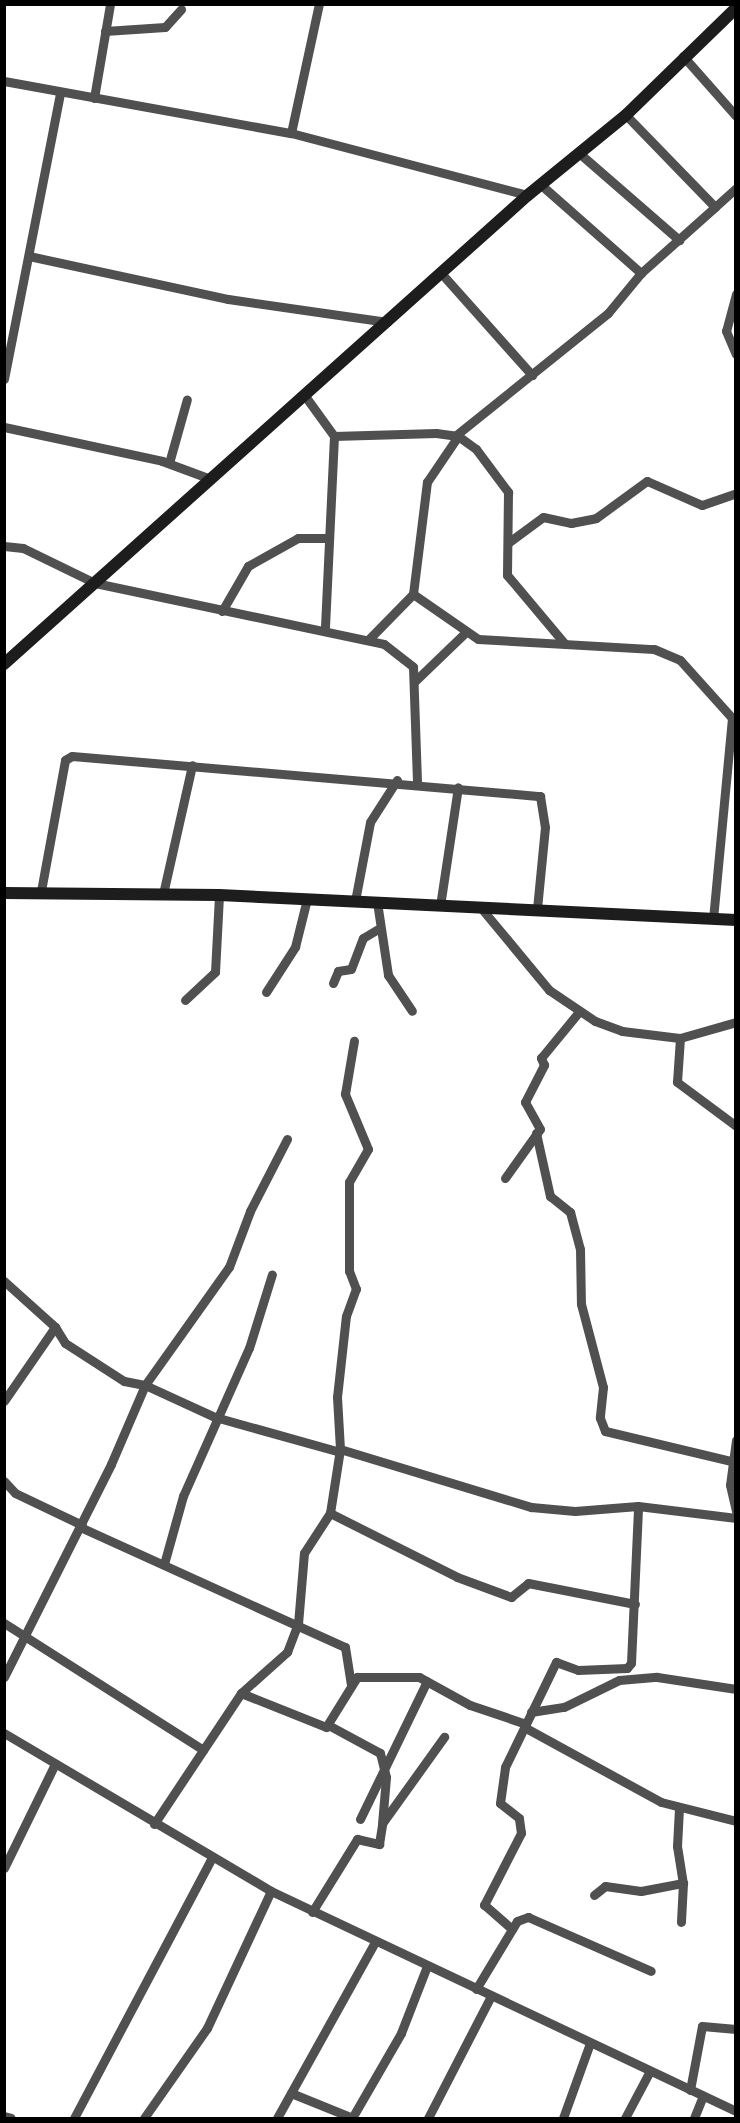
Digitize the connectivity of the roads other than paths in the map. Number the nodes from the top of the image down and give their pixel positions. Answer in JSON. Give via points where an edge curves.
{"nodes":[{"id":1,"x":110,"y":4,"type":"edge"},
{"id":2,"x":319,"y":4,"type":"edge"},
{"id":3,"x":181,"y":9,"type":"dead end"},
{"id":4,"x":735,"y":9,"type":"edge"},
{"id":5,"x":105,"y":31,"type":"junction"},
{"id":6,"x":683,"y":56,"type":"junction"},
{"id":7,"x":4,"y":81,"type":"edge"},
{"id":8,"x":60,"y":93,"type":"junction"},
{"id":9,"x":94,"y":98,"type":"junction"},
{"id":10,"x":626,"y":115,"type":"junction"},
{"id":11,"x":735,"y":116,"type":"edge"},
{"id":12,"x":291,"y":133,"type":"junction"},
{"id":13,"x":579,"y":153,"type":"junction"},
{"id":14,"x":540,"y":184,"type":"junction"},
{"id":15,"x":735,"y":188,"type":"edge"},
{"id":16,"x":528,"y":195,"type":"junction"},
{"id":17,"x":715,"y":207,"type":"junction"},
{"id":18,"x":679,"y":240,"type":"junction"},
{"id":19,"x":29,"y":256,"type":"junction"},
{"id":20,"x":441,"y":273,"type":"junction"},
{"id":21,"x":641,"y":273,"type":"junction"},
{"id":22,"x":735,"y":294,"type":"edge"},
{"id":23,"x":387,"y":322,"type":"junction"},
{"id":24,"x":735,"y":354,"type":"edge"},
{"id":25,"x":532,"y":375,"type":"junction"},
{"id":26,"x":4,"y":378,"type":"edge"},
{"id":27,"x":305,"y":396,"type":"junction"},
{"id":28,"x":187,"y":399,"type":"dead end"},
{"id":29,"x":4,"y":427,"type":"edge"},
{"id":30,"x":334,"y":435,"type":"junction"},
{"id":31,"x":457,"y":436,"type":"junction"},
{"id":32,"x":169,"y":463,"type":"junction"},
{"id":33,"x":208,"y":478,"type":"junction"},
{"id":34,"x":735,"y":493,"type":"edge"},
{"id":35,"x":327,"y":538,"type":"junction"},
{"id":36,"x":508,"y":542,"type":"junction"},
{"id":37,"x":4,"y":546,"type":"edge"},
{"id":38,"x":95,"y":583,"type":"junction"},
{"id":39,"x":413,"y":594,"type":"junction"},
{"id":40,"x":222,"y":611,"type":"junction"},
{"id":41,"x":325,"y":629,"type":"junction"},
{"id":42,"x":466,"y":632,"type":"junction"},
{"id":43,"x":369,"y":639,"type":"junction"},
{"id":44,"x":565,"y":644,"type":"junction"},
{"id":45,"x":4,"y":664,"type":"edge"},
{"id":46,"x":415,"y":681,"type":"junction"},
{"id":47,"x":734,"y":717,"type":"edge"},
{"id":48,"x":192,"y":765,"type":"junction"},
{"id":49,"x":397,"y":780,"type":"junction"},
{"id":50,"x":417,"y":782,"type":"junction"},
{"id":51,"x":458,"y":787,"type":"junction"},
{"id":52,"x":40,"y":891,"type":"junction"},
{"id":53,"x":4,"y":892,"type":"edge"},
{"id":54,"x":163,"y":894,"type":"junction"},
{"id":55,"x":219,"y":894,"type":"junction"},
{"id":56,"x":306,"y":899,"type":"junction"},
{"id":57,"x":356,"y":901,"type":"junction"},
{"id":58,"x":377,"y":902,"type":"junction"},
{"id":59,"x":440,"y":906,"type":"junction"},
{"id":60,"x":481,"y":908,"type":"junction"},
{"id":61,"x":537,"y":909,"type":"junction"},
{"id":62,"x":713,"y":919,"type":"junction"},
{"id":63,"x":735,"y":920,"type":"edge"},
{"id":64,"x":378,"y":929,"type":"junction"},
{"id":65,"x":333,"y":983,"type":"dead end"},
{"id":66,"x":266,"y":992,"type":"dead end"},
{"id":67,"x":185,"y":1000,"type":"dead end"},
{"id":68,"x":412,"y":1011,"type":"dead end"},
{"id":69,"x":578,"y":1013,"type":"junction"},
{"id":70,"x":735,"y":1022,"type":"edge"},
{"id":71,"x":680,"y":1038,"type":"junction"},
{"id":72,"x":354,"y":1041,"type":"dead end"},
{"id":73,"x":735,"y":1126,"type":"edge"},
{"id":74,"x":536,"y":1133,"type":"junction"},
{"id":75,"x":287,"y":1139,"type":"dead end"},
{"id":76,"x":505,"y":1178,"type":"dead end"},
{"id":77,"x":272,"y":1274,"type":"dead end"},
{"id":78,"x":4,"y":1281,"type":"edge"},
{"id":79,"x":55,"y":1327,"type":"junction"},
{"id":80,"x":145,"y":1385,"type":"junction"},
{"id":81,"x":4,"y":1401,"type":"edge"},
{"id":82,"x":215,"y":1417,"type":"junction"},
{"id":83,"x":735,"y":1440,"type":"edge"},
{"id":84,"x":340,"y":1451,"type":"junction"},
{"id":85,"x":731,"y":1461,"type":"junction"},
{"id":86,"x":4,"y":1481,"type":"edge"},
{"id":87,"x":638,"y":1506,"type":"junction"},
{"id":88,"x":735,"y":1511,"type":"edge"},
{"id":89,"x":330,"y":1513,"type":"junction"},
{"id":90,"x":735,"y":1518,"type":"edge"},
{"id":91,"x":81,"y":1526,"type":"junction"},
{"id":92,"x":164,"y":1564,"type":"junction"},
{"id":93,"x":635,"y":1604,"type":"junction"},
{"id":94,"x":4,"y":1623,"type":"edge"},
{"id":95,"x":298,"y":1624,"type":"junction"},
{"id":96,"x":26,"y":1637,"type":"junction"},
{"id":97,"x":4,"y":1677,"type":"edge"},
{"id":98,"x":427,"y":1681,"type":"junction"},
{"id":99,"x":351,"y":1686,"type":"junction"},
{"id":100,"x":735,"y":1689,"type":"edge"},
{"id":101,"x":241,"y":1693,"type":"junction"},
{"id":102,"x":531,"y":1712,"type":"junction"},
{"id":103,"x":330,"y":1725,"type":"junction"},
{"id":104,"x":525,"y":1726,"type":"junction"},
{"id":105,"x":4,"y":1733,"type":"edge"},
{"id":106,"x":444,"y":1737,"type":"dead end"},
{"id":107,"x":203,"y":1750,"type":"junction"},
{"id":108,"x":55,"y":1764,"type":"junction"},
{"id":109,"x":384,"y":1770,"type":"junction"},
{"id":110,"x":679,"y":1808,"type":"junction"},
{"id":111,"x":360,"y":1819,"type":"dead end"},
{"id":112,"x":735,"y":1821,"type":"edge"},
{"id":113,"x":154,"y":1824,"type":"junction"},
{"id":114,"x":382,"y":1824,"type":"junction"},
{"id":115,"x":211,"y":1859,"type":"junction"},
{"id":116,"x":4,"y":1868,"type":"edge"},
{"id":117,"x":683,"y":1883,"type":"junction"},
{"id":118,"x":270,"y":1891,"type":"junction"},
{"id":119,"x":594,"y":1895,"type":"dead end"},
{"id":120,"x":312,"y":1912,"type":"junction"},
{"id":121,"x":681,"y":1922,"type":"dead end"},
{"id":122,"x":512,"y":1929,"type":"junction"},
{"id":123,"x":375,"y":1942,"type":"junction"},
{"id":124,"x":427,"y":1966,"type":"junction"},
{"id":125,"x":651,"y":1971,"type":"dead end"},
{"id":126,"x":476,"y":1989,"type":"junction"},
{"id":127,"x":490,"y":1996,"type":"junction"},
{"id":128,"x":735,"y":2029,"type":"edge"},
{"id":129,"x":590,"y":2043,"type":"junction"},
{"id":130,"x":650,"y":2071,"type":"junction"},
{"id":131,"x":690,"y":2090,"type":"junction"},
{"id":132,"x":291,"y":2093,"type":"junction"},
{"id":133,"x":703,"y":2096,"type":"junction"},
{"id":134,"x":735,"y":2111,"type":"edge"},
{"id":135,"x":4,"y":2116,"type":"edge"},
{"id":136,"x":11,"y":2118,"type":"edge"},
{"id":137,"x":74,"y":2118,"type":"edge"},
{"id":138,"x":144,"y":2118,"type":"edge"},
{"id":139,"x":277,"y":2118,"type":"edge"},
{"id":140,"x":352,"y":2118,"type":"edge"},
{"id":141,"x":428,"y":2118,"type":"edge"},
{"id":142,"x":562,"y":2118,"type":"edge"},
{"id":143,"x":625,"y":2118,"type":"edge"},
{"id":144,"x":694,"y":2118,"type":"edge"}],
"edges":[{"from":1,"to":5,"type":"street"},
{"from":2,"to":12,"type":"street"},
{"from":3,"to":5,"type":"street","via":[[165,27]]},
{"from":4,"to":6,"type":"street"},
{"from":5,"to":9,"type":"street"},
{"from":6,"to":10,"type":"street"},
{"from":6,"to":11,"type":"street"},
{"from":7,"to":8,"type":"street"},
{"from":8,"to":9,"type":"street"},
{"from":8,"to":19,"type":"street"},
{"from":9,"to":12,"type":"street"},
{"from":10,"to":13,"type":"street"},
{"from":10,"to":17,"type":"street"},
{"from":12,"to":16,"type":"street"},
{"from":13,"to":14,"type":"street"},
{"from":13,"to":18,"type":"street"},
{"from":14,"to":16,"type":"street"},
{"from":14,"to":21,"type":"street"},
{"from":15,"to":17,"type":"street"},
{"from":16,"to":20,"type":"street"},
{"from":17,"to":18,"type":"street"},
{"from":18,"to":21,"type":"street"},
{"from":19,"to":23,"type":"street","via":[[228,299]]},
{"from":19,"to":26,"type":"street"},
{"from":20,"to":23,"type":"street"},
{"from":20,"to":25,"type":"street"},
{"from":21,"to":25,"type":"street","via":[[608,313]]},
{"from":22,"to":24,"type":"street","via":[[726,331]]},
{"from":23,"to":27,"type":"street"},
{"from":25,"to":31,"type":"street"},
{"from":27,"to":30,"type":"street"},
{"from":27,"to":33,"type":"street"},
{"from":28,"to":32,"type":"street"},
{"from":29,"to":32,"type":"street"},
{"from":30,"to":31,"type":"street"},
{"from":30,"to":35,"type":"street"},
{"from":31,"to":36,"type":"street","via":[[487,460],[508,492]]},
{"from":31,"to":39,"type":"street","via":[[427,482]]},
{"from":32,"to":33,"type":"street"},
{"from":33,"to":38,"type":"street"},
{"from":34,"to":36,"type":"street","via":[[702,505],[646,481],[596,519],[571,523],[543,517]]},
{"from":35,"to":40,"type":"street","via":[[298,538],[248,566]]},
{"from":35,"to":41,"type":"street"},
{"from":36,"to":44,"type":"street","via":[[504,561],[513,586]]},
{"from":37,"to":38,"type":"street","via":[[23,548]]},
{"from":38,"to":40,"type":"street"},
{"from":38,"to":45,"type":"street"},
{"from":39,"to":42,"type":"street"},
{"from":39,"to":43,"type":"street"},
{"from":40,"to":41,"type":"street"},
{"from":41,"to":43,"type":"street"},
{"from":42,"to":44,"type":"street","via":[[478,639]]},
{"from":42,"to":46,"type":"street"},
{"from":43,"to":46,"type":"street","via":[[405,657]]},
{"from":44,"to":47,"type":"street","via":[[669,653]]},
{"from":46,"to":50,"type":"street"},
{"from":47,"to":62,"type":"street"},
{"from":48,"to":49,"type":"street"},
{"from":48,"to":52,"type":"street","via":[[67,757]]},
{"from":48,"to":54,"type":"street"},
{"from":49,"to":50,"type":"street"},
{"from":49,"to":57,"type":"street","via":[[370,822]]},
{"from":50,"to":51,"type":"street"},
{"from":51,"to":59,"type":"street"},
{"from":51,"to":61,"type":"street","via":[[540,796],[545,827]]},
{"from":52,"to":53,"type":"street"},
{"from":52,"to":54,"type":"street"},
{"from":54,"to":55,"type":"street"},
{"from":55,"to":56,"type":"street"},
{"from":55,"to":67,"type":"street","via":[[214,976]]},
{"from":56,"to":57,"type":"street"},
{"from":56,"to":66,"type":"street","via":[[295,947]]},
{"from":57,"to":58,"type":"street"},
{"from":58,"to":59,"type":"street"},
{"from":58,"to":64,"type":"street"},
{"from":59,"to":60,"type":"street"},
{"from":60,"to":61,"type":"street"},
{"from":60,"to":69,"type":"street","via":[[549,990]]},
{"from":61,"to":62,"type":"street"},
{"from":62,"to":63,"type":"street"},
{"from":64,"to":65,"type":"street","via":[[363,938],[351,969],[338,970]]},
{"from":64,"to":68,"type":"street","via":[[388,975]]},
{"from":69,"to":71,"type":"street","via":[[622,1031]]},
{"from":69,"to":74,"type":"street","via":[[548,1047],[526,1098],[540,1126]]},
{"from":70,"to":71,"type":"street"},
{"from":71,"to":73,"type":"street","via":[[677,1082]]},
{"from":72,"to":84,"type":"street","via":[[345,1094],[368,1145],[349,1182],[349,1271],[356,1289],[346,1316],[337,1397]]},
{"from":74,"to":76,"type":"street"},
{"from":74,"to":85,"type":"street","via":[[550,1196],[570,1212],[580,1249],[581,1304],[599,1367],[605,1431]]},
{"from":75,"to":80,"type":"street","via":[[250,1210],[229,1267]]},
{"from":77,"to":82,"type":"street","via":[[249,1348]]},
{"from":78,"to":79,"type":"street"},
{"from":79,"to":80,"type":"street","via":[[65,1343],[91,1361],[124,1381]]},
{"from":79,"to":81,"type":"street"},
{"from":80,"to":82,"type":"street"},
{"from":80,"to":91,"type":"street"},
{"from":82,"to":84,"type":"street"},
{"from":82,"to":92,"type":"street","via":[[183,1497]]},
{"from":83,"to":85,"type":"street"},
{"from":84,"to":87,"type":"street","via":[[531,1507],[575,1511]]},
{"from":84,"to":89,"type":"street"},
{"from":85,"to":88,"type":"street"},
{"from":86,"to":91,"type":"street","via":[[15,1494]]},
{"from":87,"to":90,"type":"street"},
{"from":87,"to":93,"type":"street"},
{"from":89,"to":93,"type":"street","via":[[457,1577],[511,1597],[528,1583]]},
{"from":89,"to":95,"type":"street","via":[[304,1553]]},
{"from":91,"to":92,"type":"street"},
{"from":91,"to":96,"type":"street"},
{"from":92,"to":95,"type":"street"},
{"from":93,"to":102,"type":"street","via":[[629,1666],[578,1670],[556,1662]]},
{"from":94,"to":96,"type":"street"},
{"from":95,"to":99,"type":"street","via":[[345,1647]]},
{"from":95,"to":101,"type":"street","via":[[282,1661]]},
{"from":96,"to":97,"type":"street"},
{"from":96,"to":107,"type":"street"},
{"from":98,"to":99,"type":"street","via":[[360,1676]]},
{"from":98,"to":104,"type":"street","via":[[470,1705]]},
{"from":98,"to":109,"type":"street"},
{"from":99,"to":103,"type":"street"},
{"from":100,"to":102,"type":"street","via":[[657,1677],[619,1680],[564,1707]]},
{"from":101,"to":103,"type":"street"},
{"from":101,"to":107,"type":"street"},
{"from":102,"to":104,"type":"street"},
{"from":103,"to":109,"type":"street","via":[[378,1750]]},
{"from":104,"to":110,"type":"street"},
{"from":104,"to":122,"type":"street","via":[[498,1793],[500,1803],[519,1818],[521,1833],[484,1905]]},
{"from":105,"to":108,"type":"street"},
{"from":106,"to":114,"type":"street"},
{"from":107,"to":113,"type":"street"},
{"from":108,"to":113,"type":"street"},
{"from":108,"to":116,"type":"street"},
{"from":109,"to":111,"type":"street"},
{"from":109,"to":114,"type":"street"},
{"from":110,"to":112,"type":"street"},
{"from":110,"to":117,"type":"street"},
{"from":113,"to":115,"type":"street"},
{"from":114,"to":120,"type":"street","via":[[379,1844],[357,1839]]},
{"from":115,"to":118,"type":"street"},
{"from":115,"to":137,"type":"street"},
{"from":117,"to":119,"type":"street","via":[[641,1892],[605,1886]]},
{"from":117,"to":121,"type":"street"},
{"from":118,"to":120,"type":"street"},
{"from":118,"to":138,"type":"street","via":[[207,2028]]},
{"from":120,"to":123,"type":"street"},
{"from":122,"to":125,"type":"street","via":[[528,1917]]},
{"from":122,"to":126,"type":"street"},
{"from":123,"to":124,"type":"street"},
{"from":123,"to":132,"type":"street"},
{"from":124,"to":126,"type":"street"},
{"from":124,"to":140,"type":"street","via":[[401,2033]]},
{"from":126,"to":127,"type":"street"},
{"from":127,"to":129,"type":"street"},
{"from":127,"to":141,"type":"street"},
{"from":128,"to":131,"type":"street","via":[[702,2026]]},
{"from":129,"to":130,"type":"street"},
{"from":129,"to":142,"type":"street"},
{"from":130,"to":131,"type":"street"},
{"from":130,"to":143,"type":"street"},
{"from":131,"to":133,"type":"street"},
{"from":132,"to":139,"type":"street"},
{"from":132,"to":140,"type":"street"},
{"from":133,"to":134,"type":"street"},
{"from":133,"to":144,"type":"street"},
{"from":135,"to":136,"type":"street"}]}
